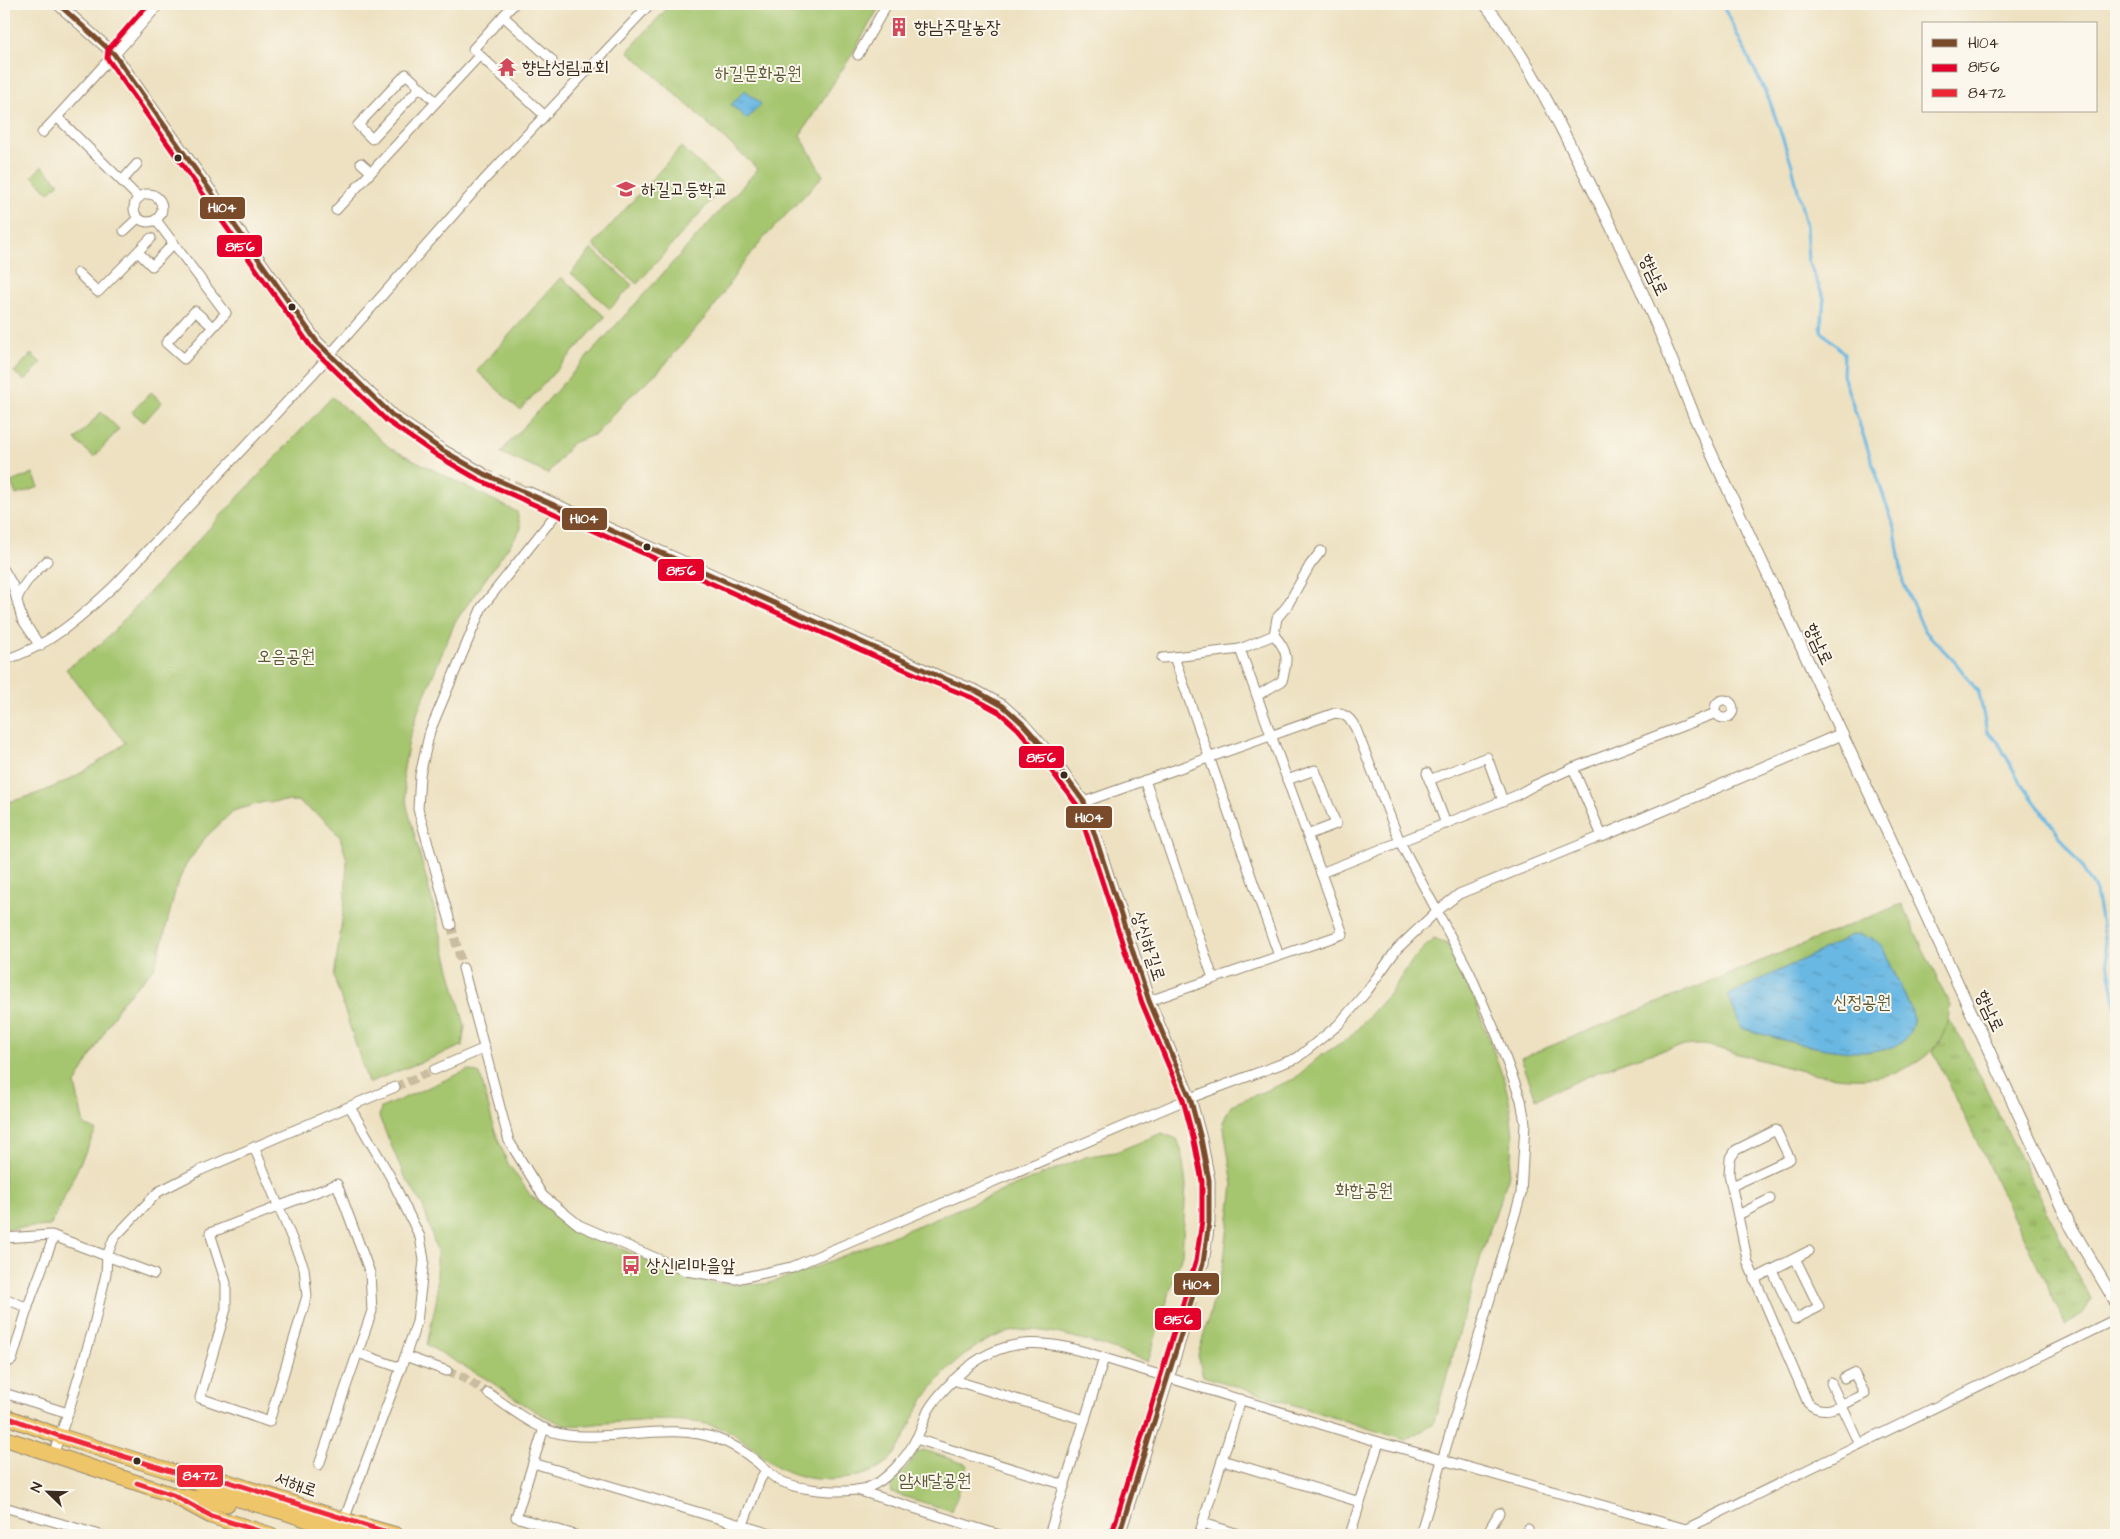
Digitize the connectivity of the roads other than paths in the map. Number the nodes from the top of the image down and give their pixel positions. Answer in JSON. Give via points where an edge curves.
{"nodes":[{"id":1,"x":58,"y":4,"type":"edge"},
{"id":2,"x":158,"y":4,"type":"edge"},
{"id":3,"x":514,"y":4,"type":"edge"},
{"id":4,"x":650,"y":4,"type":"edge"},
{"id":5,"x":887,"y":4,"type":"edge"},
{"id":6,"x":1485,"y":4,"type":"edge"},
{"id":7,"x":503,"y":16,"type":"junction"},
{"id":8,"x":114,"y":54,"type":"junction"},
{"id":9,"x":480,"y":55,"type":"junction"},
{"id":10,"x":858,"y":55,"type":"dead end"},
{"id":11,"x":552,"y":60,"type":"dead end"},
{"id":12,"x":420,"y":87,"type":"junction"},
{"id":13,"x":436,"y":102,"type":"junction"},
{"id":14,"x":544,"y":115,"type":"junction"},
{"id":15,"x":58,"y":117,"type":"junction"},
{"id":16,"x":42,"y":133,"type":"dead end"},
{"id":17,"x":360,"y":163,"type":"dead end"},
{"id":18,"x":137,"y":164,"type":"dead end"},
{"id":19,"x":370,"y":172,"type":"junction"},
{"id":20,"x":122,"y":181,"type":"junction"},
{"id":21,"x":139,"y":198,"type":"junction"},
{"id":22,"x":336,"y":210,"type":"dead end"},
{"id":23,"x":138,"y":218,"type":"junction"},
{"id":24,"x":156,"y":220,"type":"junction"},
{"id":25,"x":124,"y":231,"type":"dead end"},
{"id":26,"x":151,"y":238,"type":"dead end"},
{"id":27,"x":174,"y":243,"type":"junction"},
{"id":28,"x":138,"y":252,"type":"junction"},
{"id":29,"x":78,"y":273,"type":"dead end"},
{"id":30,"x":213,"y":327,"type":"junction"},
{"id":31,"x":329,"y":354,"type":"junction"},
{"id":32,"x":482,"y":473,"type":"tunnel mouth"},
{"id":33,"x":527,"y":492,"type":"tunnel mouth"},
{"id":34,"x":560,"y":508,"type":"junction"},
{"id":35,"x":1321,"y":551,"type":"dead end"},
{"id":36,"x":47,"y":562,"type":"dead end"},
{"id":37,"x":4,"y":570,"type":"edge"},
{"id":38,"x":17,"y":599,"type":"junction"},
{"id":39,"x":1274,"y":634,"type":"junction"},
{"id":40,"x":40,"y":646,"type":"junction"},
{"id":41,"x":1240,"y":649,"type":"junction"},
{"id":42,"x":1174,"y":657,"type":"junction"},
{"id":43,"x":1162,"y":658,"type":"dead end"},
{"id":44,"x":4,"y":660,"type":"edge"},
{"id":45,"x":1258,"y":695,"type":"junction"},
{"id":46,"x":1716,"y":713,"type":"dead end"},
{"id":47,"x":1842,"y":734,"type":"junction"},
{"id":48,"x":1271,"y":736,"type":"junction"},
{"id":49,"x":1209,"y":758,"type":"junction"},
{"id":50,"x":1572,"y":768,"type":"junction"},
{"id":51,"x":1145,"y":780,"type":"junction"},
{"id":52,"x":1287,"y":780,"type":"junction"},
{"id":53,"x":1504,"y":801,"type":"junction"},
{"id":54,"x":1084,"y":802,"type":"junction"},
{"id":55,"x":1446,"y":824,"type":"junction"},
{"id":56,"x":1307,"y":835,"type":"junction"},
{"id":57,"x":1602,"y":836,"type":"junction"},
{"id":58,"x":1400,"y":842,"type":"junction"},
{"id":59,"x":1321,"y":873,"type":"junction"},
{"id":60,"x":1436,"y":912,"type":"junction"},
{"id":61,"x":451,"y":925,"type":"tunnel mouth"},
{"id":62,"x":1279,"y":956,"type":"junction"},
{"id":63,"x":463,"y":968,"type":"tunnel mouth"},
{"id":64,"x":1213,"y":978,"type":"junction"},
{"id":65,"x":1149,"y":1000,"type":"junction"},
{"id":66,"x":485,"y":1048,"type":"junction"},
{"id":67,"x":434,"y":1070,"type":"tunnel mouth"},
{"id":68,"x":395,"y":1087,"type":"tunnel mouth"},
{"id":69,"x":1190,"y":1098,"type":"junction"},
{"id":70,"x":350,"y":1107,"type":"junction"},
{"id":71,"x":254,"y":1147,"type":"junction"},
{"id":72,"x":1732,"y":1186,"type":"junction"},
{"id":73,"x":1770,"y":1199,"type":"dead end"},
{"id":74,"x":278,"y":1207,"type":"junction"},
{"id":75,"x":1738,"y":1214,"type":"junction"},
{"id":76,"x":54,"y":1236,"type":"junction"},
{"id":77,"x":4,"y":1238,"type":"edge"},
{"id":78,"x":1809,"y":1251,"type":"dead end"},
{"id":79,"x":107,"y":1256,"type":"junction"},
{"id":80,"x":1795,"y":1258,"type":"junction"},
{"id":81,"x":1203,"y":1263,"type":"tunnel mouth"},
{"id":82,"x":1772,"y":1270,"type":"junction"},
{"id":83,"x":154,"y":1274,"type":"dead end"},
{"id":84,"x":1754,"y":1278,"type":"junction"},
{"id":85,"x":4,"y":1298,"type":"edge"},
{"id":86,"x":2116,"y":1304,"type":"edge"},
{"id":87,"x":28,"y":1308,"type":"junction"},
{"id":88,"x":1189,"y":1311,"type":"tunnel mouth"},
{"id":89,"x":2116,"y":1319,"type":"edge"},
{"id":90,"x":358,"y":1354,"type":"junction"},
{"id":91,"x":405,"y":1356,"type":"junction"},
{"id":92,"x":1104,"y":1358,"type":"junction"},
{"id":93,"x":4,"y":1364,"type":"edge"},
{"id":94,"x":402,"y":1368,"type":"junction"},
{"id":95,"x":447,"y":1371,"type":"tunnel mouth"},
{"id":96,"x":1169,"y":1376,"type":"junction"},
{"id":97,"x":1844,"y":1378,"type":"dead end"},
{"id":98,"x":954,"y":1380,"type":"junction"},
{"id":99,"x":1831,"y":1382,"type":"dead end"},
{"id":100,"x":4,"y":1393,"type":"edge"},
{"id":101,"x":488,"y":1393,"type":"tunnel mouth"},
{"id":102,"x":1241,"y":1399,"type":"junction"},
{"id":103,"x":1842,"y":1405,"type":"junction"},
{"id":104,"x":68,"y":1413,"type":"junction"},
{"id":105,"x":4,"y":1416,"type":"edge"},
{"id":106,"x":1085,"y":1420,"type":"junction"},
{"id":107,"x":544,"y":1428,"type":"junction"},
{"id":108,"x":59,"y":1436,"type":"junction"},
{"id":109,"x":4,"y":1438,"type":"edge"},
{"id":110,"x":916,"y":1439,"type":"junction"},
{"id":111,"x":1379,"y":1442,"type":"junction"},
{"id":112,"x":1860,"y":1444,"type":"junction"},
{"id":113,"x":53,"y":1455,"type":"junction"},
{"id":114,"x":1222,"y":1460,"type":"junction"},
{"id":115,"x":1442,"y":1460,"type":"junction"},
{"id":116,"x":533,"y":1463,"type":"junction"},
{"id":117,"x":320,"y":1465,"type":"dead end"},
{"id":118,"x":766,"y":1470,"type":"junction"},
{"id":119,"x":183,"y":1475,"type":"junction"},
{"id":120,"x":1065,"y":1485,"type":"junction"},
{"id":121,"x":854,"y":1490,"type":"junction"},
{"id":122,"x":173,"y":1495,"type":"junction"},
{"id":123,"x":1360,"y":1502,"type":"junction"},
{"id":124,"x":4,"y":1507,"type":"edge"},
{"id":125,"x":1499,"y":1513,"type":"dead end"},
{"id":126,"x":344,"y":1520,"type":"junction"},
{"id":127,"x":1203,"y":1523,"type":"junction"},
{"id":128,"x":742,"y":1526,"type":"junction"},
{"id":129,"x":982,"y":1532,"type":"edge"},
{"id":130,"x":100,"y":1535,"type":"edge"},
{"id":131,"x":271,"y":1535,"type":"edge"},
{"id":132,"x":327,"y":1535,"type":"edge"},
{"id":133,"x":353,"y":1535,"type":"edge"},
{"id":134,"x":396,"y":1535,"type":"edge"},
{"id":135,"x":575,"y":1535,"type":"edge"},
{"id":136,"x":739,"y":1535,"type":"edge"},
{"id":137,"x":774,"y":1535,"type":"edge"},
{"id":138,"x":1000,"y":1535,"type":"edge"},
{"id":139,"x":1049,"y":1535,"type":"edge"},
{"id":140,"x":1119,"y":1535,"type":"edge"},
{"id":141,"x":1199,"y":1535,"type":"edge"},
{"id":142,"x":1242,"y":1535,"type":"edge"},
{"id":143,"x":1350,"y":1535,"type":"edge"},
{"id":144,"x":1420,"y":1535,"type":"edge"},
{"id":145,"x":1486,"y":1535,"type":"edge"}],
"edges":[{"from":1,"to":8,"type":"street"},
{"from":2,"to":8,"type":"street"},
{"from":3,"to":7,"type":"street"},
{"from":4,"to":14,"type":"street"},
{"from":5,"to":10,"type":"street"},
{"from":6,"to":47,"type":"street","name":"향남로","via":[[1510,34],[1539,84],[1612,226],[1695,418]]},
{"from":7,"to":9,"type":"street","via":[[473,49]]},
{"from":7,"to":11,"type":"street"},
{"from":8,"to":15,"type":"street"},
{"from":8,"to":31,"type":"street","via":[[315,340]]},
{"from":9,"to":13,"type":"street"},
{"from":9,"to":14,"type":"street"},
{"from":12,"to":12,"type":"street","via":[[406,74],[358,125],[372,138]]},
{"from":12,"to":13,"type":"street"},
{"from":13,"to":19,"type":"street"},
{"from":14,"to":31,"type":"street"},
{"from":15,"to":16,"type":"street"},
{"from":15,"to":20,"type":"street"},
{"from":17,"to":19,"type":"street"},
{"from":18,"to":20,"type":"street"},
{"from":19,"to":22,"type":"street"},
{"from":20,"to":21,"type":"street"},
{"from":21,"to":23,"type":"street","via":[[134,209]]},
{"from":21,"to":24,"type":"street","via":[[150,194],[158,198],[162,210]]},
{"from":23,"to":24,"type":"street","via":[[146,222]]},
{"from":23,"to":25,"type":"street"},
{"from":24,"to":27,"type":"street"},
{"from":26,"to":28,"type":"street"},
{"from":27,"to":28,"type":"street","via":[[152,266]]},
{"from":27,"to":30,"type":"street","via":[[226,312]]},
{"from":28,"to":29,"type":"street","via":[[98,292]]},
{"from":30,"to":30,"type":"street","via":[[184,359],[166,343],[195,310]]},
{"from":31,"to":32,"type":"street","via":[[392,415]]},
{"from":31,"to":40,"type":"street","via":[[114,586],[79,618]]},
{"from":33,"to":34,"type":"street","name":"상신하길로"},
{"from":34,"to":54,"type":"street","name":"상신하길로","via":[[976,691],[1003,706],[1045,749]]},
{"from":34,"to":61,"type":"street","via":[[482,607],[430,731],[420,775],[418,809]]},
{"from":35,"to":39,"type":"street","via":[[1277,618]]},
{"from":36,"to":38,"type":"street","via":[[22,586]]},
{"from":37,"to":38,"type":"street"},
{"from":38,"to":40,"type":"street","via":[[22,619]]},
{"from":39,"to":41,"type":"street"},
{"from":39,"to":45,"type":"street","via":[[1283,645],[1287,661],[1282,681]]},
{"from":40,"to":44,"type":"street"},
{"from":41,"to":42,"type":"street"},
{"from":41,"to":45,"type":"street"},
{"from":42,"to":43,"type":"street"},
{"from":42,"to":49,"type":"street"},
{"from":45,"to":48,"type":"street"},
{"from":46,"to":50,"type":"street"},
{"from":47,"to":57,"type":"street"},
{"from":47,"to":86,"type":"street","name":"향남로","via":[[2070,1225]]},
{"from":48,"to":49,"type":"street"},
{"from":48,"to":52,"type":"street"},
{"from":48,"to":58,"type":"street","via":[[1335,714],[1348,717]]},
{"from":49,"to":51,"type":"street"},
{"from":49,"to":62,"type":"street"},
{"from":50,"to":53,"type":"street"},
{"from":50,"to":57,"type":"street"},
{"from":51,"to":54,"type":"street"},
{"from":51,"to":64,"type":"street"},
{"from":52,"to":56,"type":"street"},
{"from":52,"to":56,"type":"street","via":[[1315,770],[1336,824]]},
{"from":53,"to":55,"type":"street"},
{"from":53,"to":55,"type":"street","via":[[1487,757],[1428,776]]},
{"from":54,"to":65,"type":"street","name":"상신하길로"},
{"from":55,"to":58,"type":"street"},
{"from":56,"to":59,"type":"street"},
{"from":57,"to":60,"type":"street","via":[[1459,894]]},
{"from":58,"to":59,"type":"street"},
{"from":58,"to":60,"type":"street"},
{"from":59,"to":62,"type":"street","via":[[1343,934]]},
{"from":60,"to":69,"type":"street","via":[[1398,949],[1338,1025],[1298,1058]]},
{"from":60,"to":115,"type":"street","via":[[1465,963],[1498,1038],[1521,1100],[1525,1123],[1521,1194]]},
{"from":62,"to":64,"type":"street"},
{"from":63,"to":66,"type":"street"},
{"from":64,"to":65,"type":"street"},
{"from":65,"to":69,"type":"street","name":"상신하길로"},
{"from":66,"to":67,"type":"street"},
{"from":66,"to":69,"type":"street","via":[[508,1141],[543,1196],[579,1225],[686,1271],[736,1280],[792,1267]]},
{"from":68,"to":70,"type":"street"},
{"from":69,"to":81,"type":"street","name":"상신하길로","via":[[1209,1180],[1209,1222]]},
{"from":70,"to":71,"type":"street"},
{"from":70,"to":91,"type":"street","via":[[390,1176],[420,1237],[424,1260],[417,1322]]},
{"from":71,"to":74,"type":"street"},
{"from":71,"to":79,"type":"street","via":[[158,1192],[114,1238]]},
{"from":72,"to":72,"type":"street","via":[[1730,1159],[1736,1150],[1776,1130],[1790,1159]]},
{"from":72,"to":75,"type":"street"},
{"from":73,"to":75,"type":"street"},
{"from":74,"to":74,"type":"street","via":[[304,1268],[307,1296],[269,1422],[200,1398],[226,1309],[226,1283],[210,1233]]},
{"from":74,"to":90,"type":"street","via":[[337,1184],[370,1273],[372,1310]]},
{"from":75,"to":84,"type":"street"},
{"from":76,"to":77,"type":"street"},
{"from":76,"to":79,"type":"street"},
{"from":76,"to":87,"type":"street"},
{"from":78,"to":80,"type":"street"},
{"from":79,"to":83,"type":"street"},
{"from":79,"to":104,"type":"street","via":[[93,1329]]},
{"from":80,"to":82,"type":"street"},
{"from":80,"to":82,"type":"street","via":[[1819,1307],[1794,1319]]},
{"from":82,"to":84,"type":"street"},
{"from":84,"to":103,"type":"street","via":[[1808,1403],[1821,1410]]},
{"from":85,"to":87,"type":"street"},
{"from":87,"to":93,"type":"street","via":[[12,1360]]},
{"from":88,"to":96,"type":"street"},
{"from":89,"to":112,"type":"street"},
{"from":90,"to":94,"type":"street"},
{"from":90,"to":117,"type":"street"},
{"from":91,"to":94,"type":"street"},
{"from":91,"to":95,"type":"street"},
{"from":92,"to":96,"type":"street"},
{"from":92,"to":98,"type":"street","via":[[1054,1344],[1017,1344],[981,1356]]},
{"from":92,"to":106,"type":"street"},
{"from":94,"to":126,"type":"street"},
{"from":96,"to":102,"type":"street"},
{"from":96,"to":140,"type":"street"},
{"from":97,"to":103,"type":"street","via":[[1854,1373],[1865,1394]]},
{"from":98,"to":106,"type":"street"},
{"from":98,"to":110,"type":"street","via":[[930,1409]]},
{"from":99,"to":103,"type":"street"},
{"from":100,"to":104,"type":"street"},
{"from":101,"to":107,"type":"street"},
{"from":102,"to":111,"type":"street"},
{"from":102,"to":114,"type":"street"},
{"from":103,"to":112,"type":"street"},
{"from":104,"to":108,"type":"street"},
{"from":105,"to":108,"type":"main road","name":"서해로"},
{"from":106,"to":120,"type":"street"},
{"from":107,"to":116,"type":"street"},
{"from":107,"to":118,"type":"street","via":[[567,1435],[704,1434],[738,1448]]},
{"from":108,"to":113,"type":"street"},
{"from":108,"to":119,"type":"main road","name":"서해로"},
{"from":109,"to":113,"type":"main road"},
{"from":110,"to":120,"type":"street"},
{"from":110,"to":121,"type":"street","via":[[895,1468],[867,1488]]},
{"from":111,"to":115,"type":"street"},
{"from":111,"to":123,"type":"street"},
{"from":112,"to":115,"type":"street","via":[[1686,1529]]},
{"from":113,"to":122,"type":"main road"},
{"from":114,"to":123,"type":"street"},
{"from":114,"to":127,"type":"street"},
{"from":115,"to":144,"type":"street"},
{"from":116,"to":128,"type":"street"},
{"from":116,"to":135,"type":"street","via":[[516,1517]]},
{"from":118,"to":121,"type":"street","via":[[792,1485],[822,1490]]},
{"from":118,"to":128,"type":"street"},
{"from":119,"to":126,"type":"main road","name":"서해로","via":[[210,1476]]},
{"from":119,"to":133,"type":"main road","name":"서해로","via":[[214,1492]]},
{"from":120,"to":139,"type":"street"},
{"from":121,"to":129,"type":"street"},
{"from":122,"to":131,"type":"main road","via":[[211,1516]]},
{"from":122,"to":132,"type":"main road","via":[[220,1502]]},
{"from":123,"to":143,"type":"street"},
{"from":124,"to":130,"type":"street"},
{"from":125,"to":145,"type":"street"},
{"from":126,"to":134,"type":"main road","name":"서해로"},
{"from":127,"to":141,"type":"street"},
{"from":127,"to":142,"type":"street"},
{"from":128,"to":136,"type":"street"},
{"from":128,"to":137,"type":"street"},
{"from":129,"to":138,"type":"street"}]}
